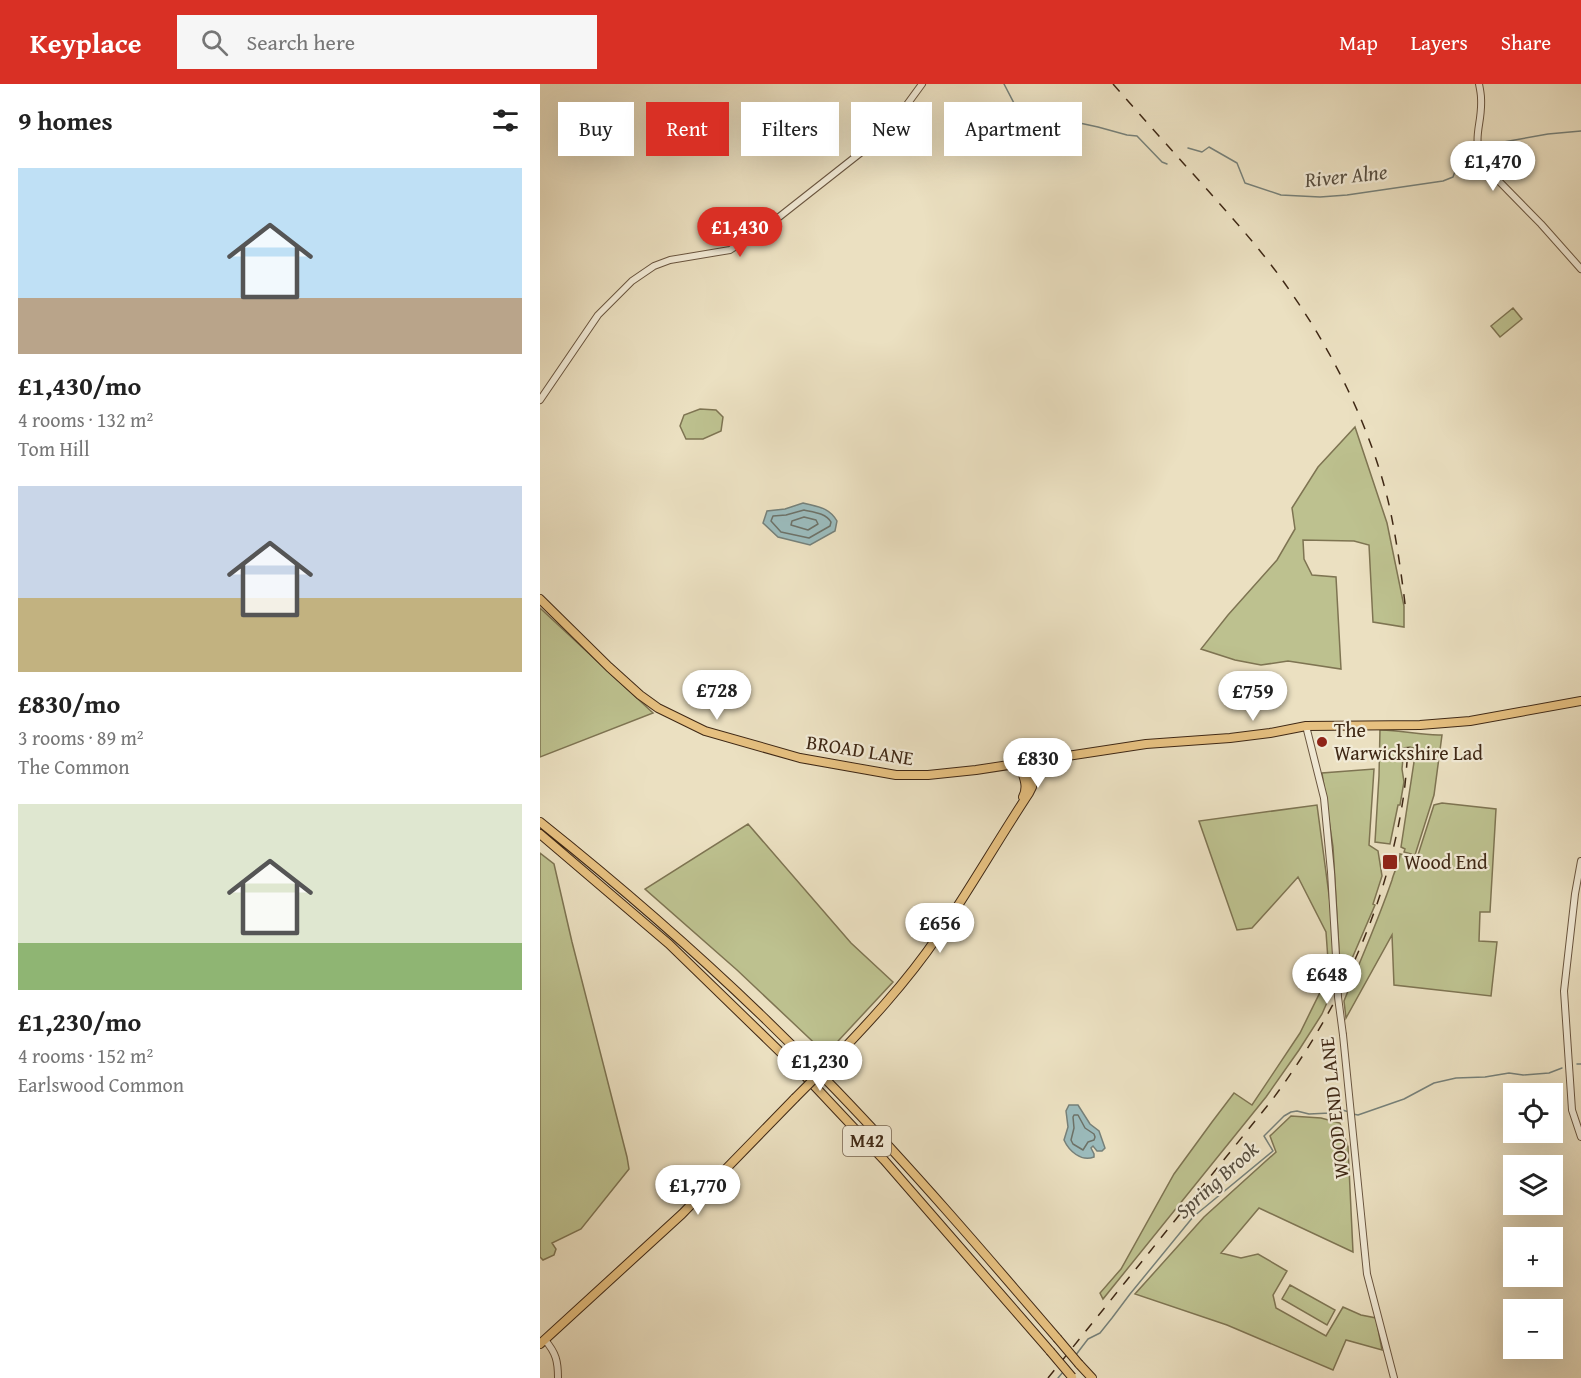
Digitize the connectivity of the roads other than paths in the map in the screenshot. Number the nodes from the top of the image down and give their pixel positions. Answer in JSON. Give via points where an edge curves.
{"nodes":[{"id":1,"x":922,"y":84,"type":"edge"},
{"id":2,"x":1479,"y":84,"type":"edge"},
{"id":3,"x":1581,"y":269,"type":"edge"},
{"id":4,"x":540,"y":400,"type":"edge"},
{"id":5,"x":540,"y":599,"type":"edge"},
{"id":6,"x":1581,"y":700,"type":"edge"},
{"id":7,"x":1306,"y":726,"type":"junction"},
{"id":8,"x":1031,"y":762,"type":"junction"},
{"id":9,"x":1019,"y":764,"type":"junction"},
{"id":10,"x":1016,"y":812,"type":"junction"},
{"id":11,"x":540,"y":822,"type":"edge"},
{"id":12,"x":540,"y":834,"type":"edge"},
{"id":13,"x":1581,"y":861,"type":"edge"},
{"id":14,"x":1581,"y":1137,"type":"edge"},
{"id":15,"x":542,"y":1342,"type":"edge"},
{"id":16,"x":1073,"y":1377,"type":"edge"},
{"id":17,"x":558,"y":1378,"type":"edge"},
{"id":18,"x":1092,"y":1378,"type":"edge"},
{"id":19,"x":1394,"y":1378,"type":"edge"}],
"edges":[{"from":1,"to":4,"type":"street","via":[[886,132],[774,221],[730,250],[670,260],[632,281],[598,315]]},
{"from":2,"to":3,"type":"street","via":[[1477,142],[1484,164]]},
{"from":5,"to":9,"type":"main road","name":"BROAD LANE","via":[[640,695],[705,731],[800,758],[896,775],[928,776]]},
{"from":6,"to":7,"type":"main road","name":"BROAD LANE","via":[[1459,722]]},
{"from":7,"to":8,"type":"main road","name":"BROAD LANE"},
{"from":7,"to":19,"type":"street","name":"WOOD END LANE","bridge":true,"via":[[1324,798],[1338,997],[1367,1274]]},
{"from":8,"to":9,"type":"main road","name":"BROAD LANE"},
{"from":8,"to":10,"type":"main road","via":[[1032,787]]},
{"from":9,"to":10,"type":"main road","via":[[1026,792]]},
{"from":10,"to":15,"type":"main road","bridge":true,"via":[[938,937],[880,1009],[682,1214]]},
{"from":11,"to":18,"type":"highway","number":"M42","bridge":true,"via":[[672,932],[812,1066],[930,1192]]},
{"from":12,"to":16,"type":"highway","number":"M42","bridge":true,"via":[[669,944],[807,1078],[884,1160]]},
{"from":13,"to":14,"type":"street","via":[[1564,991],[1572,1110]]},
{"from":15,"to":17,"type":"street","via":[[554,1351]]}]}
